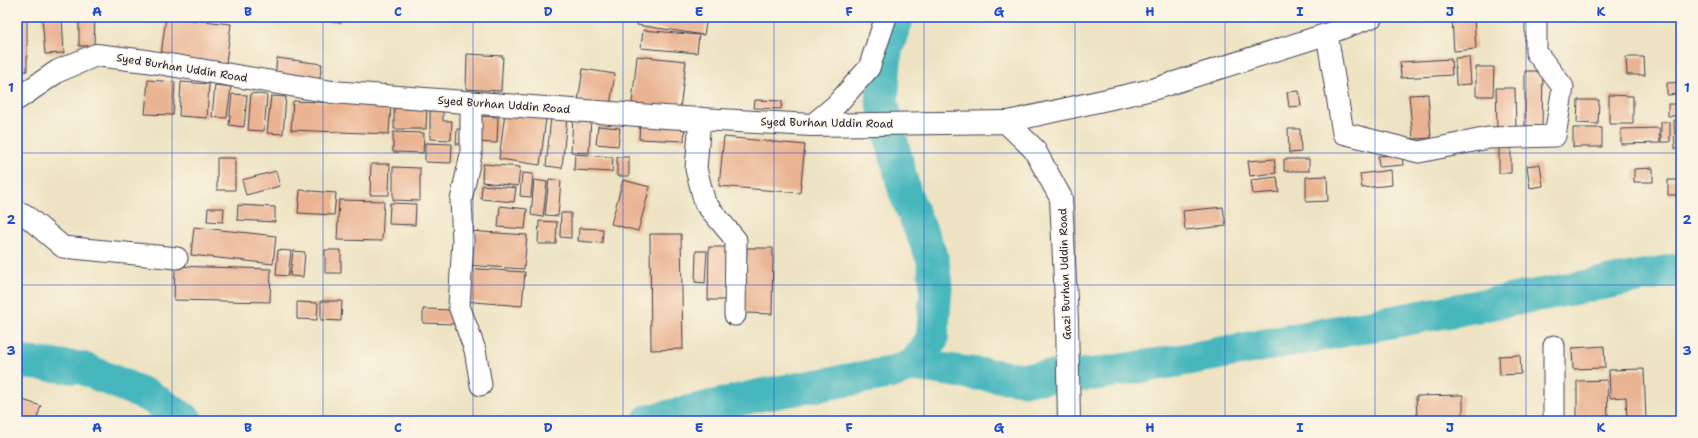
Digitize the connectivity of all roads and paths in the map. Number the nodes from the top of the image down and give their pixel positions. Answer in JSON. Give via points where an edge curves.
{"nodes":[{"id":1,"x":886,"y":17,"type":"edge"},
{"id":2,"x":1372,"y":17,"type":"edge"},
{"id":3,"x":1536,"y":17,"type":"edge"},
{"id":4,"x":1327,"y":34,"type":"junction"},
{"id":5,"x":17,"y":99,"type":"edge"},
{"id":6,"x":471,"y":102,"type":"junction"},
{"id":7,"x":700,"y":118,"type":"junction"},
{"id":8,"x":1006,"y":122,"type":"junction"},
{"id":9,"x":819,"y":125,"type":"junction"},
{"id":10,"x":17,"y":212,"type":"edge"},
{"id":11,"x":177,"y":258,"type":"dead end"},
{"id":12,"x":735,"y":315,"type":"dead end"},
{"id":13,"x":1554,"y":346,"type":"dead end"},
{"id":14,"x":481,"y":385,"type":"dead end"},
{"id":15,"x":1069,"y":421,"type":"edge"},
{"id":16,"x":1554,"y":421,"type":"edge"}],
"edges":[{"from":1,"to":9,"type":"street","via":[[869,68]]},
{"from":2,"to":4,"type":"street"},
{"from":3,"to":4,"type":"street","via":[[1536,52],[1563,87],[1555,136],[1488,138],[1419,152],[1343,133]]},
{"from":4,"to":8,"type":"street","via":[[1154,89]]},
{"from":5,"to":6,"type":"street","name":"Syed Burhan Uddin Road","via":[[58,71],[96,55],[332,92]]},
{"from":6,"to":7,"type":"street","name":"Syed Burhan Uddin Road"},
{"from":6,"to":14,"type":"street","via":[[471,154],[461,200],[463,241],[459,306],[475,350]]},
{"from":7,"to":9,"type":"street","name":"Syed Burhan Uddin Road"},
{"from":7,"to":12,"type":"street","via":[[696,169],[705,203],[736,240]]},
{"from":8,"to":9,"type":"street","name":"Syed Burhan Uddin Road"},
{"from":8,"to":15,"type":"street","name":"Gazi Burhan Uddin Road","via":[[1034,149],[1062,198]]},
{"from":10,"to":11,"type":"street","via":[[24,214],[63,248]]},
{"from":13,"to":16,"type":"street"}]}
